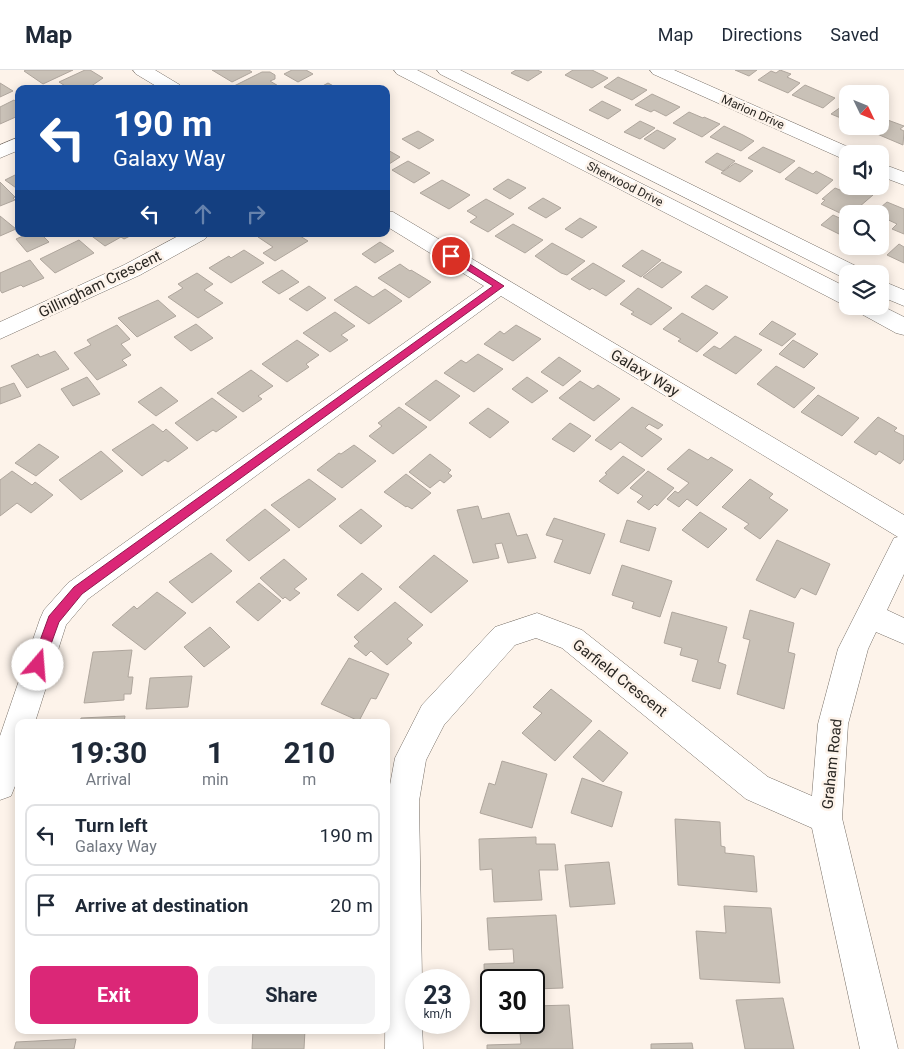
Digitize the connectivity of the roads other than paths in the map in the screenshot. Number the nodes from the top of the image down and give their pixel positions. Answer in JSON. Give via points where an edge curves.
{"nodes":[{"id":1,"x":403,"y":70,"type":"edge"},
{"id":2,"x":446,"y":70,"type":"edge"},
{"id":3,"x":659,"y":70,"type":"edge"},
{"id":4,"x":149,"y":74,"type":"edge"},
{"id":5,"x":139,"y":85,"type":"edge"},
{"id":6,"x":167,"y":85,"type":"edge"},
{"id":7,"x":15,"y":146,"type":"edge"},
{"id":8,"x":839,"y":150,"type":"edge"},
{"id":9,"x":0,"y":152,"type":"edge"},
{"id":10,"x":889,"y":173,"type":"edge"},
{"id":11,"x":904,"y":179,"type":"edge"},
{"id":12,"x":390,"y":219,"type":"edge"},
{"id":13,"x":192,"y":237,"type":"edge"},
{"id":14,"x":839,"y":266,"type":"edge"},
{"id":15,"x":499,"y":286,"type":"junction"},
{"id":16,"x":889,"y":292,"type":"edge"},
{"id":17,"x":839,"y":293,"type":"edge"},
{"id":18,"x":904,"y":299,"type":"edge"},
{"id":19,"x":881,"y":315,"type":"edge"},
{"id":20,"x":904,"y":327,"type":"edge"},
{"id":21,"x":0,"y":331,"type":"edge"},
{"id":22,"x":904,"y":528,"type":"edge"},
{"id":23,"x":904,"y":546,"type":"edge"},
{"id":24,"x":870,"y":615,"type":"junction"},
{"id":25,"x":904,"y":632,"type":"edge"},
{"id":26,"x":21,"y":719,"type":"edge"},
{"id":27,"x":15,"y":737,"type":"edge"},
{"id":28,"x":0,"y":785,"type":"edge"},
{"id":29,"x":826,"y":818,"type":"junction"},
{"id":30,"x":404,"y":1049,"type":"edge"},
{"id":31,"x":879,"y":1049,"type":"edge"}],
"edges":[{"from":1,"to":17,"type":"street","name":"Sherwood Drive"},
{"from":2,"to":14,"type":"street","name":"Sherwood Drive"},
{"from":3,"to":8,"type":"street","name":"Marion Drive"},
{"from":4,"to":5,"type":"street"},
{"from":4,"to":6,"type":"street"},
{"from":7,"to":9,"type":"street"},
{"from":10,"to":11,"type":"street"},
{"from":12,"to":15,"type":"street","name":"Galaxy Way"},
{"from":13,"to":21,"type":"street","name":"Gillingham Crescent","via":[[132,270]]},
{"from":15,"to":22,"type":"street","name":"Galaxy Way"},
{"from":15,"to":26,"type":"street","via":[[78,591],[54,619]]},
{"from":16,"to":18,"type":"street"},
{"from":19,"to":20,"type":"street"},
{"from":23,"to":24,"type":"street","name":"Graham Road"},
{"from":24,"to":25,"type":"street"},
{"from":24,"to":29,"type":"street","name":"Graham Road","via":[[853,650],[833,724]]},
{"from":27,"to":28,"type":"street"},
{"from":29,"to":30,"type":"street","name":"Garfield Crescent","via":[[757,788],[572,639],[537,625],[505,636],[433,715],[411,758],[403,801]]},
{"from":29,"to":31,"type":"street","name":"Graham Road"}]}
